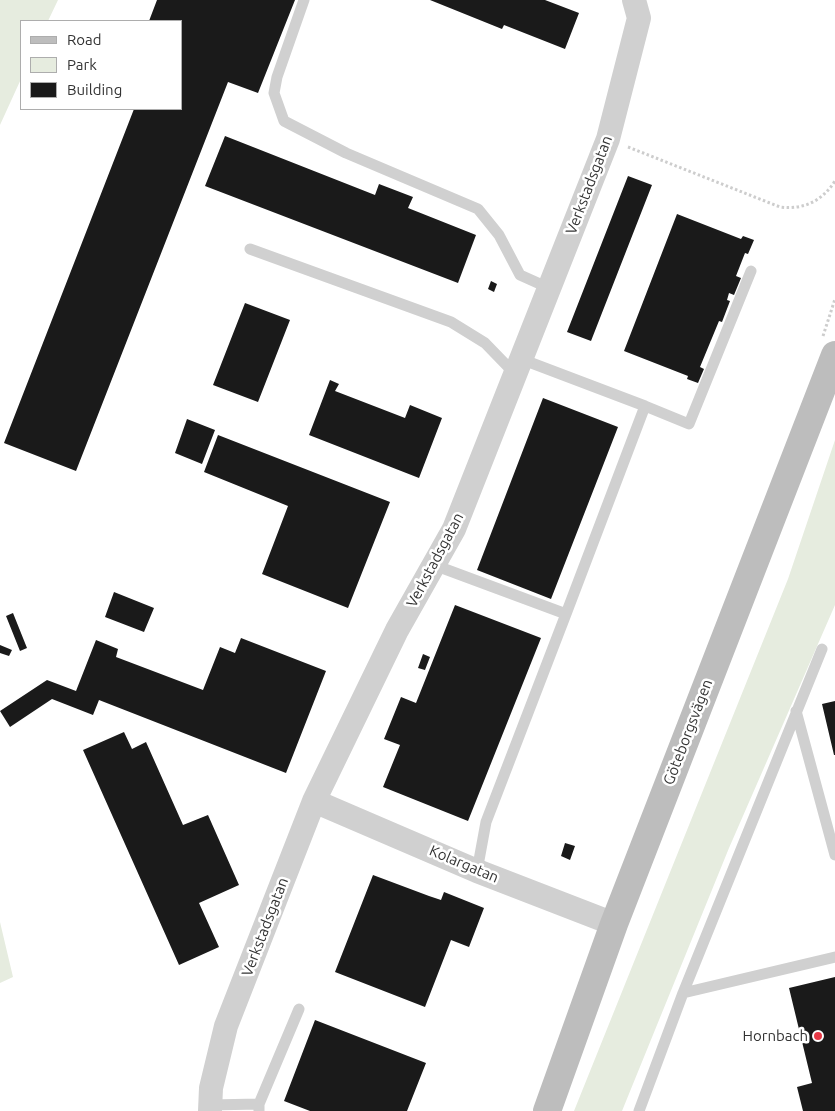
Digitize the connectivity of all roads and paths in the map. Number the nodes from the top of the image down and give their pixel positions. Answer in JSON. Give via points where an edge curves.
{"nodes":[{"id":1,"x":304,"y":0,"type":"edge"},
{"id":2,"x":634,"y":0,"type":"edge"},
{"id":3,"x":608,"y":139,"type":"junction"},
{"id":4,"x":835,"y":181,"type":"edge"},
{"id":5,"x":250,"y":249,"type":"dead end"},
{"id":6,"x":751,"y":271,"type":"dead end"},
{"id":7,"x":549,"y":288,"type":"junction"},
{"id":8,"x":835,"y":355,"type":"edge"},
{"id":9,"x":518,"y":366,"type":"junction"},
{"id":10,"x":645,"y":406,"type":"junction"},
{"id":11,"x":434,"y":564,"type":"junction"},
{"id":12,"x":566,"y":614,"type":"junction"},
{"id":13,"x":822,"y":649,"type":"dead end"},
{"id":14,"x":796,"y":711,"type":"junction"},
{"id":15,"x":314,"y":801,"type":"junction"},
{"id":16,"x":835,"y":855,"type":"edge"},
{"id":17,"x":477,"y":871,"type":"junction"},
{"id":18,"x":614,"y":924,"type":"junction"},
{"id":19,"x":835,"y":957,"type":"edge"},
{"id":20,"x":683,"y":993,"type":"junction"},
{"id":21,"x":299,"y":1009,"type":"dead end"},
{"id":22,"x":210,"y":1108,"type":"edge"},
{"id":23,"x":259,"y":1108,"type":"edge"},
{"id":24,"x":547,"y":1111,"type":"edge"},
{"id":25,"x":639,"y":1111,"type":"edge"}],
"edges":[{"from":1,"to":7,"type":"lane","via":[[274,93],[284,121],[346,153],[478,209],[499,235],[520,275]]},
{"from":2,"to":3,"type":"street","name":"Verkstadsgatan","via":[[639,18]]},
{"from":3,"to":4,"type":"path","via":[[780,207],[793,209],[812,203]]},
{"from":3,"to":7,"type":"street","name":"Verkstadsgatan"},
{"from":5,"to":9,"type":"lane","via":[[451,322]]},
{"from":6,"to":10,"type":"lane","via":[[688,424]]},
{"from":7,"to":9,"type":"street","name":"Verkstadsgatan"},
{"from":8,"to":18,"type":"street","name":"Göteborgsvägen"},
{"from":9,"to":10,"type":"lane"},
{"from":9,"to":11,"type":"street","name":"Verkstadsgatan","via":[[454,529]]},
{"from":10,"to":12,"type":"lane"},
{"from":11,"to":12,"type":"lane"},
{"from":11,"to":15,"type":"street","name":"Verkstadsgatan","via":[[397,630]]},
{"from":12,"to":17,"type":"lane","via":[[486,822]]},
{"from":13,"to":14,"type":"lane"},
{"from":14,"to":16,"type":"lane"},
{"from":14,"to":20,"type":"lane"},
{"from":15,"to":17,"type":"street","name":"Kolargatan"},
{"from":15,"to":22,"type":"street","name":"Verkstadsgatan","via":[[226,1026],[211,1088]]},
{"from":17,"to":18,"type":"street","name":"Kolargatan"},
{"from":18,"to":24,"type":"street","name":"Göteborgsvägen"},
{"from":19,"to":20,"type":"lane"},
{"from":20,"to":25,"type":"lane"},
{"from":21,"to":23,"type":"lane"},
{"from":22,"to":23,"type":"lane"}]}
